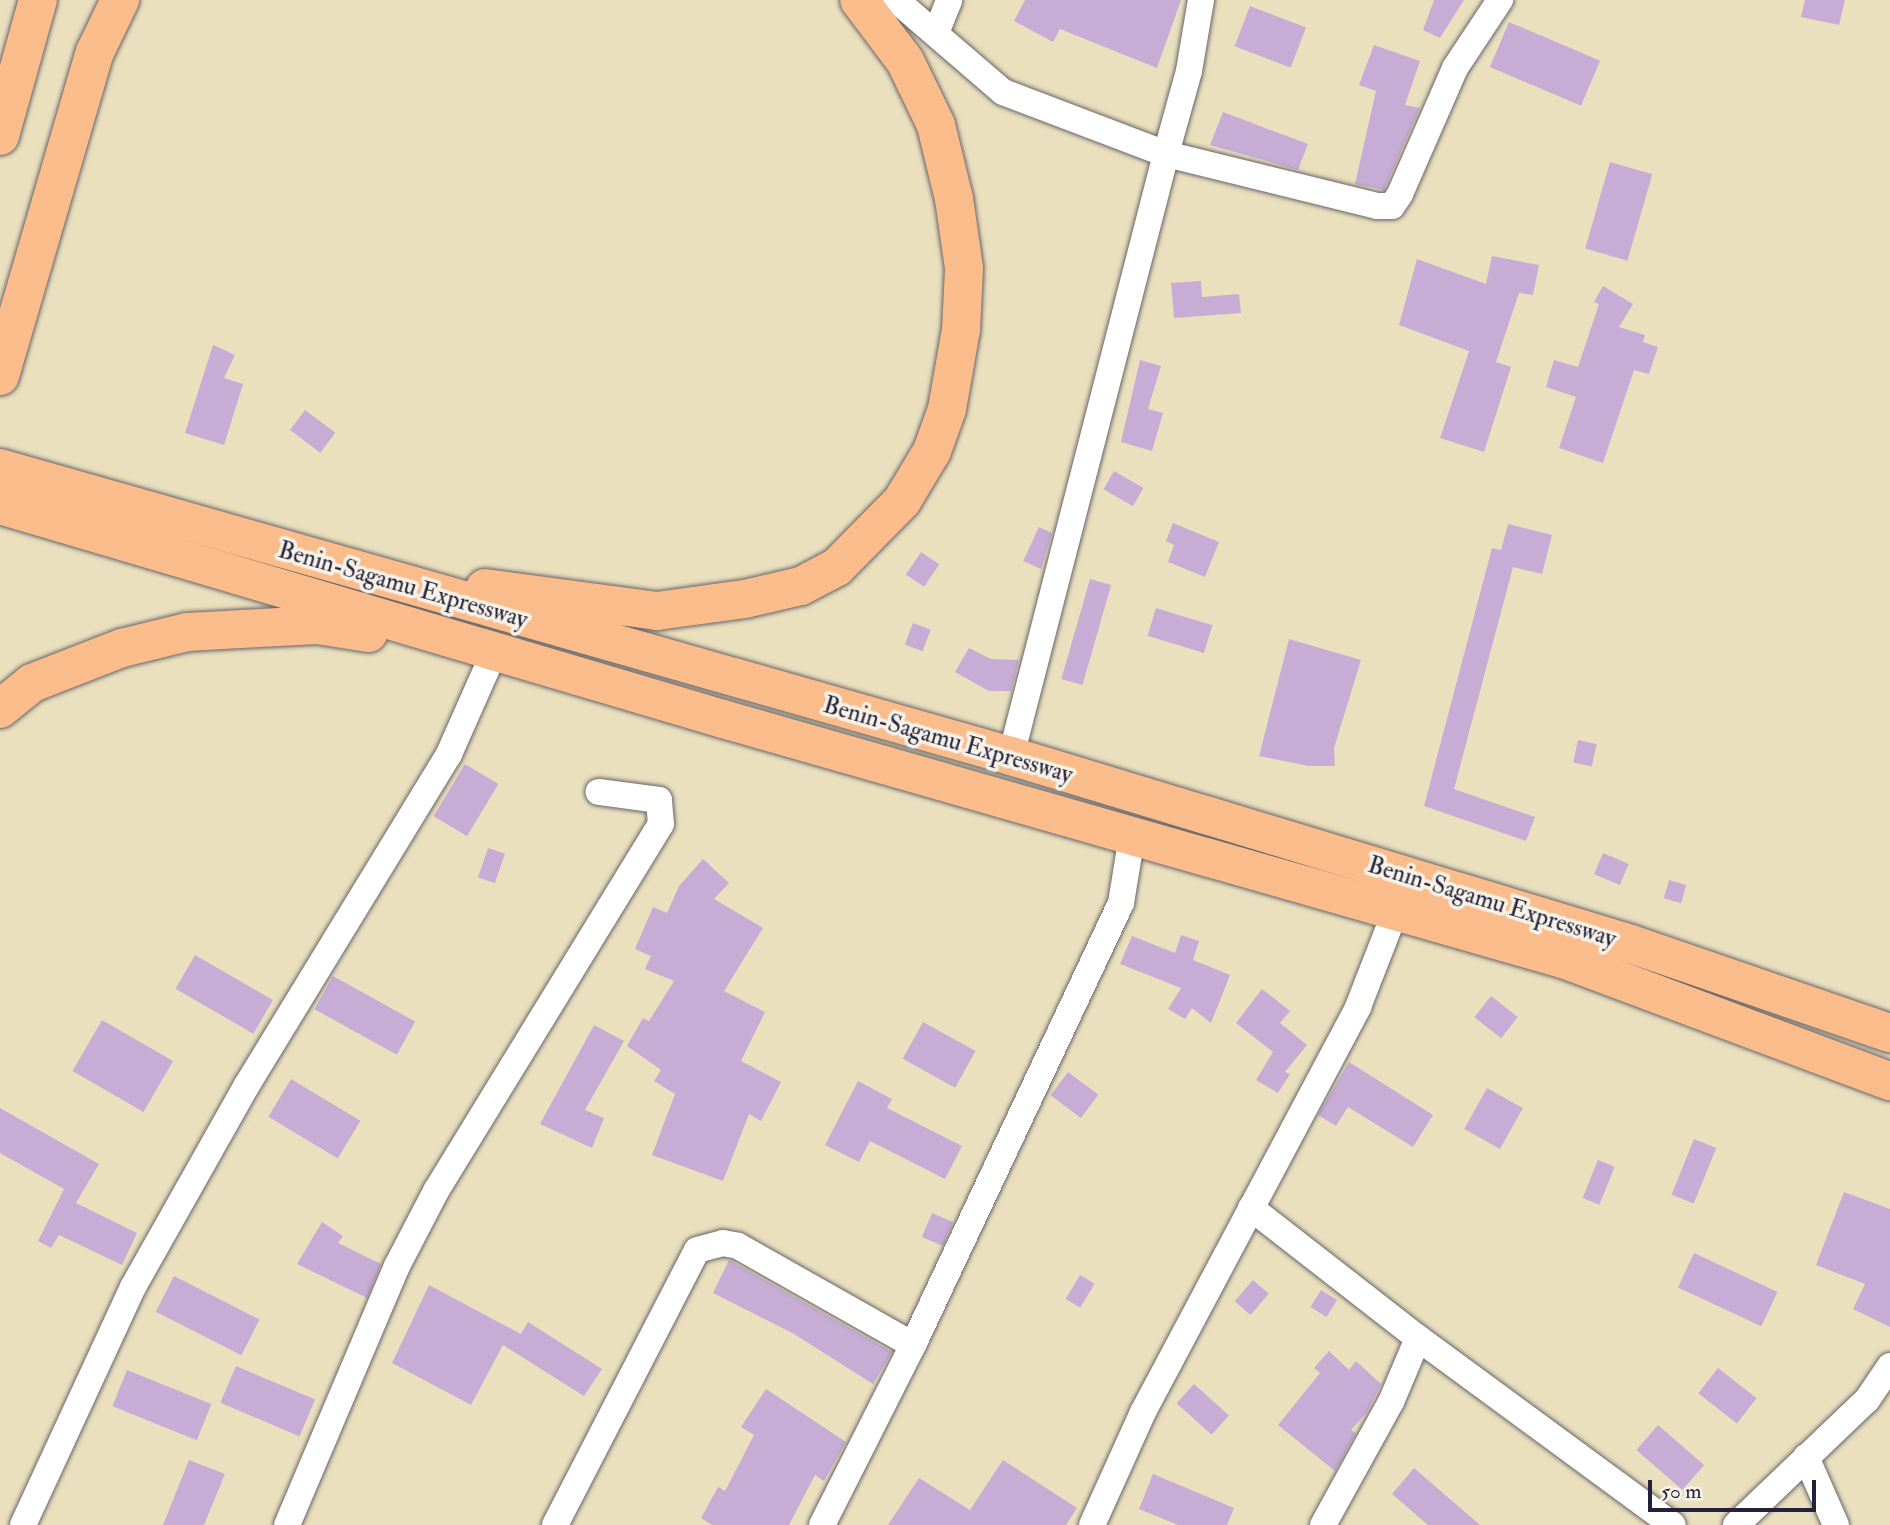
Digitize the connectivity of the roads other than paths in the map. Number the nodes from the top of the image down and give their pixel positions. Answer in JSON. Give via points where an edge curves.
{"nodes":[{"id":1,"x":38,"y":0,"type":"edge"},
{"id":2,"x":120,"y":0,"type":"edge"},
{"id":3,"x":859,"y":0,"type":"edge"},
{"id":4,"x":896,"y":0,"type":"edge"},
{"id":5,"x":949,"y":0,"type":"edge"},
{"id":6,"x":1201,"y":0,"type":"edge"},
{"id":7,"x":1500,"y":0,"type":"edge"},
{"id":8,"x":936,"y":33,"type":"junction"},
{"id":9,"x":0,"y":136,"type":"edge"},
{"id":10,"x":1166,"y":154,"type":"junction"},
{"id":11,"x":0,"y":376,"type":"edge"},
{"id":12,"x":0,"y":468,"type":"edge"},
{"id":13,"x":49,"y":499,"type":"junction"},
{"id":14,"x":0,"y":505,"type":"edge"},
{"id":15,"x":345,"y":569,"type":"junction"},
{"id":16,"x":495,"y":650,"type":"junction"},
{"id":17,"x":0,"y":709,"type":"edge"},
{"id":18,"x":1011,"y":756,"type":"junction"},
{"id":19,"x":599,"y":792,"type":"dead end"},
{"id":20,"x":1132,"y":836,"type":"junction"},
{"id":21,"x":1395,"y":912,"type":"junction"},
{"id":22,"x":1890,"y":1033,"type":"edge"},
{"id":23,"x":1890,"y":1081,"type":"edge"},
{"id":24,"x":1251,"y":1208,"type":"junction"},
{"id":25,"x":1418,"y":1338,"type":"junction"},
{"id":26,"x":913,"y":1345,"type":"junction"},
{"id":27,"x":1890,"y":1366,"type":"edge"},
{"id":28,"x":1806,"y":1457,"type":"junction"},
{"id":29,"x":23,"y":1525,"type":"edge"},
{"id":30,"x":287,"y":1525,"type":"edge"},
{"id":31,"x":555,"y":1525,"type":"edge"},
{"id":32,"x":822,"y":1525,"type":"edge"},
{"id":33,"x":1092,"y":1525,"type":"edge"},
{"id":34,"x":1323,"y":1525,"type":"edge"},
{"id":35,"x":1673,"y":1525,"type":"edge"},
{"id":36,"x":1736,"y":1525,"type":"edge"},
{"id":37,"x":1836,"y":1525,"type":"edge"}],
"edges":[{"from":1,"to":9,"type":"highway"},
{"from":2,"to":11,"type":"highway","via":[[95,52]]},
{"from":3,"to":15,"type":"highway","via":[[905,61],[936,125],[964,268],[961,330],[947,409],[932,451],[902,501],[869,538],[837,567],[801,586],[657,611]]},
{"from":4,"to":8,"type":"street"},
{"from":5,"to":8,"type":"street"},
{"from":6,"to":10,"type":"street","via":[[1189,71]]},
{"from":7,"to":10,"type":"street","via":[[1455,68],[1391,206]]},
{"from":8,"to":10,"type":"street","via":[[1003,92]]},
{"from":10,"to":18,"type":"street"},
{"from":12,"to":13,"type":"highway","name":"Benin-Sagamu Expressway"},
{"from":13,"to":14,"type":"highway"},
{"from":13,"to":15,"type":"highway","name":"Benin-Sagamu Expressway"},
{"from":13,"to":16,"type":"highway"},
{"from":15,"to":18,"type":"highway","name":"Benin-Sagamu Expressway"},
{"from":16,"to":17,"type":"highway","via":[[317,625],[187,632],[122,648],[32,683]]},
{"from":16,"to":20,"type":"highway"},
{"from":16,"to":29,"type":"street","via":[[449,754],[247,1085],[133,1287]]},
{"from":18,"to":22,"type":"highway","name":"Benin-Sagamu Expressway","via":[[1631,944]]},
{"from":19,"to":30,"type":"street","via":[[659,800],[661,824],[436,1191],[397,1266]]},
{"from":20,"to":21,"type":"highway"},
{"from":20,"to":26,"type":"street","via":[[1121,903]]},
{"from":21,"to":23,"type":"highway","via":[[1563,959]]},
{"from":21,"to":24,"type":"street","via":[[1358,1007]]},
{"from":24,"to":25,"type":"street"},
{"from":24,"to":33,"type":"street","via":[[1143,1412]]},
{"from":25,"to":34,"type":"street","via":[[1391,1402]]},
{"from":25,"to":35,"type":"street"},
{"from":26,"to":31,"type":"street","via":[[738,1247],[723,1243],[697,1250]]},
{"from":26,"to":32,"type":"street"},
{"from":27,"to":28,"type":"street","via":[[1867,1400]]},
{"from":28,"to":36,"type":"street"},
{"from":28,"to":37,"type":"street"}]}
